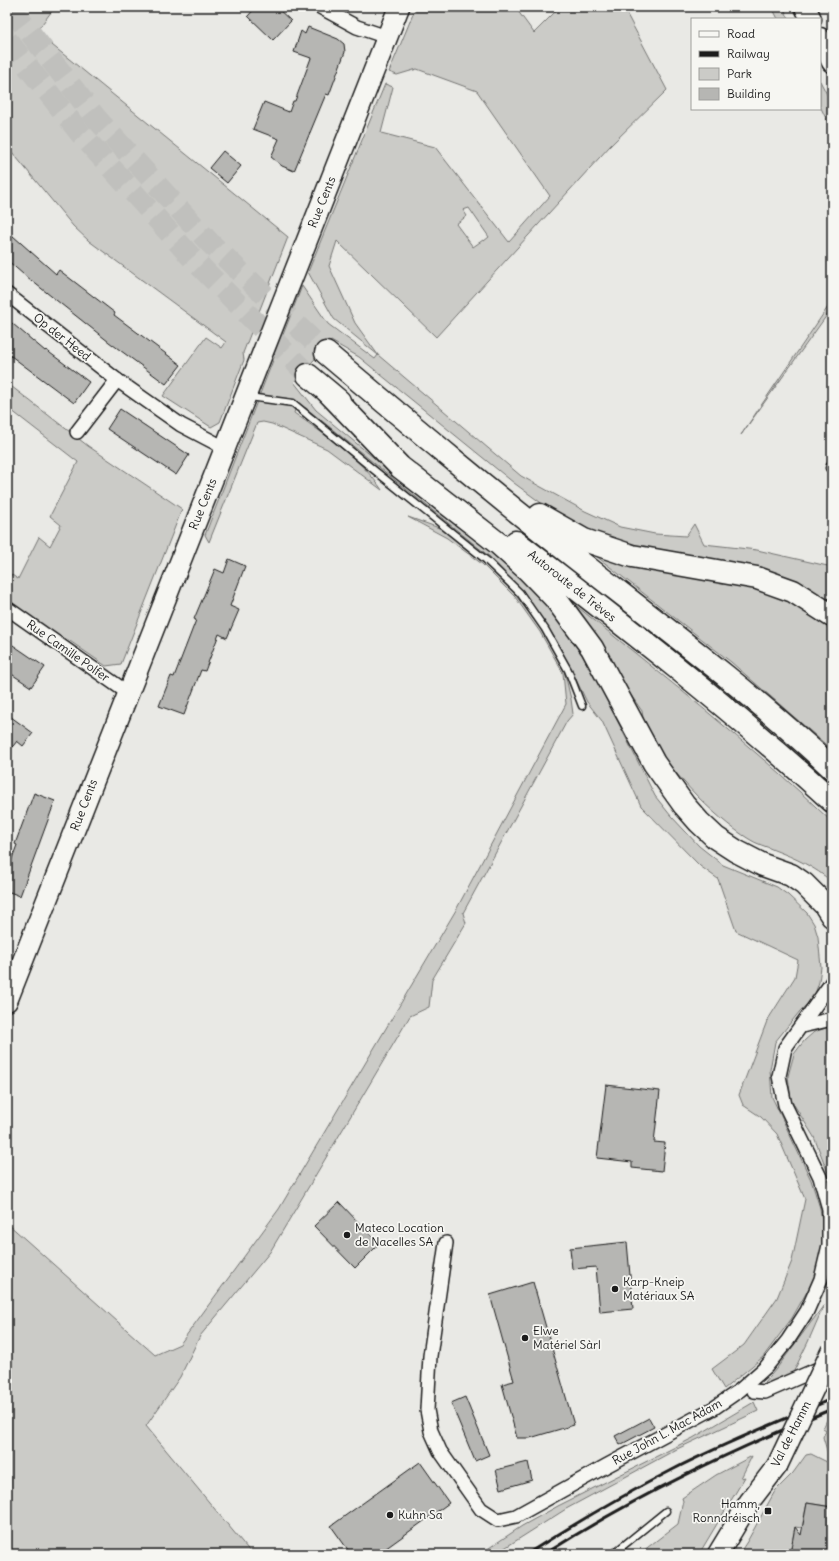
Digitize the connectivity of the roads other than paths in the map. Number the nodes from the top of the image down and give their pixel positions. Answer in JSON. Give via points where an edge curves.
{"nodes":[{"id":1,"x":320,"y":7,"type":"edge"},
{"id":2,"x":399,"y":7,"type":"edge"},
{"id":3,"x":805,"y":7,"type":"edge"},
{"id":4,"x":810,"y":18,"type":"edge"},
{"id":5,"x":387,"y":37,"type":"junction"},
{"id":6,"x":821,"y":40,"type":"edge"},
{"id":7,"x":832,"y":62,"type":"edge"},
{"id":8,"x":7,"y":294,"type":"edge"},
{"id":9,"x":326,"y":353,"type":"tunnel mouth"},
{"id":10,"x":308,"y":375,"type":"tunnel mouth"},
{"id":11,"x":117,"y":380,"type":"junction"},
{"id":12,"x":328,"y":392,"type":"junction"},
{"id":13,"x":246,"y":396,"type":"junction"},
{"id":14,"x":77,"y":432,"type":"dead end"},
{"id":15,"x":225,"y":448,"type":"junction"},
{"id":16,"x":438,"y":448,"type":"junction"},
{"id":17,"x":832,"y":461,"type":"edge"},
{"id":18,"x":829,"y":468,"type":"dead end"},
{"id":19,"x":7,"y":608,"type":"edge"},
{"id":20,"x":832,"y":616,"type":"edge"},
{"id":21,"x":128,"y":693,"type":"junction"},
{"id":22,"x":582,"y":706,"type":"dead end"},
{"id":23,"x":832,"y":768,"type":"edge"},
{"id":24,"x":832,"y":802,"type":"edge"},
{"id":25,"x":832,"y":916,"type":"edge"},
{"id":26,"x":832,"y":982,"type":"edge"},
{"id":27,"x":7,"y":1001,"type":"edge"},
{"id":28,"x":832,"y":1019,"type":"edge"},
{"id":29,"x":802,"y":1026,"type":"junction"},
{"id":30,"x":446,"y":1243,"type":"dead end"},
{"id":31,"x":832,"y":1350,"type":"edge"},
{"id":32,"x":832,"y":1363,"type":"edge"},
{"id":33,"x":740,"y":1390,"type":"junction"},
{"id":34,"x":754,"y":1391,"type":"joint"},
{"id":35,"x":666,"y":1510,"type":"dead end"},
{"id":36,"x":613,"y":1554,"type":"edge"},
{"id":37,"x":718,"y":1554,"type":"edge"}],
"edges":[{"from":1,"to":5,"type":"street","via":[[357,26]]},
{"from":2,"to":5,"type":"main road","name":"Rue Cents"},
{"from":3,"to":4,"type":"main road"},
{"from":5,"to":13,"type":"main road","name":"Rue Cents"},
{"from":6,"to":7,"type":"main road"},
{"from":8,"to":11,"type":"street","name":"Op der Heed"},
{"from":9,"to":16,"type":"highway","name":"Autoroute de Trèves"},
{"from":10,"to":12,"type":"highway","name":"Autoroute de Trèves"},
{"from":11,"to":14,"type":"street"},
{"from":11,"to":15,"type":"street","name":"Op der Heed","via":[[181,425]]},
{"from":12,"to":24,"type":"highway","name":"Autoroute de Trèves","via":[[406,457],[708,693],[798,769]]},
{"from":12,"to":25,"type":"highway","via":[[400,467],[499,544],[555,598],[592,648],[654,763],[684,805],[700,822],[716,838],[736,851],[804,884]]},
{"from":13,"to":15,"type":"main road","name":"Rue Cents"},
{"from":13,"to":22,"type":"lane","via":[[293,403],[486,560],[520,593],[546,629],[568,670]]},
{"from":15,"to":21,"type":"main road","name":"Rue Cents"},
{"from":16,"to":20,"type":"highway","via":[[546,520],[584,540],[632,556],[757,578],[793,591]]},
{"from":16,"to":23,"type":"highway","name":"Autoroute de Trèves","via":[[722,672]]},
{"from":17,"to":18,"type":"lane"},
{"from":19,"to":21,"type":"street","name":"Rue Camille Polfer"},
{"from":21,"to":27,"type":"main road","name":"Rue Cents"},
{"from":26,"to":29,"type":"street","name":"Rue John L. Mac Adam"},
{"from":28,"to":29,"type":"street"},
{"from":29,"to":33,"type":"street","name":"Rue John L. Mac Adam","via":[[785,1048],[778,1076],[785,1105],[820,1177],[829,1209],[829,1245],[821,1278],[806,1311],[788,1340],[766,1367]]},
{"from":30,"to":33,"type":"street","name":"Rue John L. Mac Adam","via":[[430,1356],[427,1410],[431,1431],[440,1452],[481,1508],[498,1520],[516,1516],[714,1408]]},
{"from":31,"to":37,"type":"main road","name":"Val de Hamm","bridge":true,"via":[[777,1466],[750,1501]]},
{"from":32,"to":34,"type":"street","via":[[766,1392]]},
{"from":33,"to":34,"type":"lane"},
{"from":35,"to":36,"type":"lane"}]}
